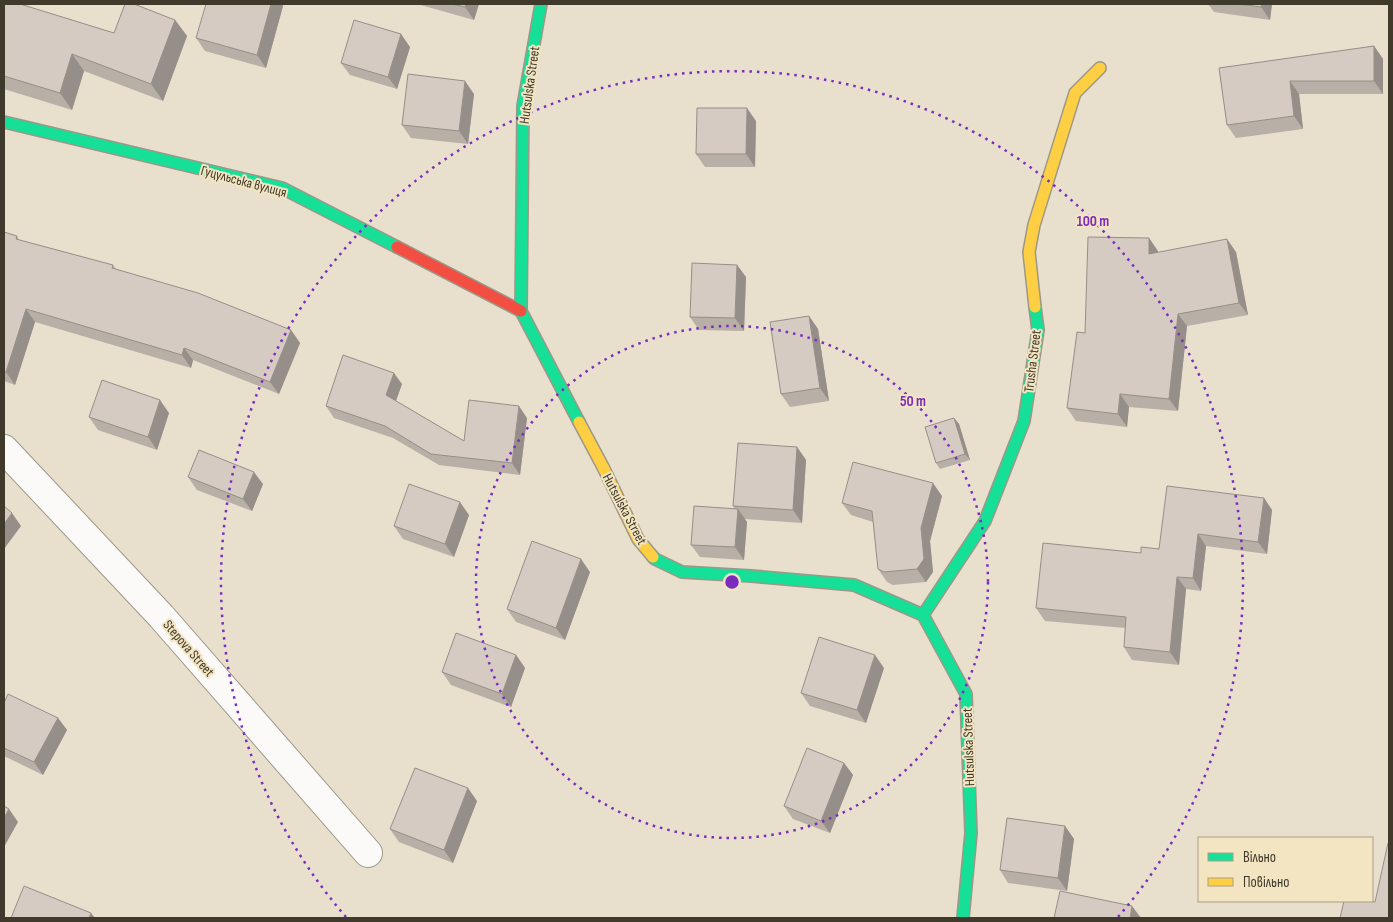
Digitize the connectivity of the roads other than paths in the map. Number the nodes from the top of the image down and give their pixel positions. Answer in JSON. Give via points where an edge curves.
{"nodes":[{"id":1,"x":541,"y":4,"type":"edge"},
{"id":2,"x":1100,"y":68,"type":"dead end"},
{"id":3,"x":4,"y":122,"type":"edge"},
{"id":4,"x":521,"y":311,"type":"junction"},
{"id":5,"x":4,"y":449,"type":"edge"},
{"id":6,"x":923,"y":615,"type":"junction"},
{"id":7,"x":368,"y":853,"type":"dead end"},
{"id":8,"x":963,"y":918,"type":"edge"}],
"edges":[{"from":1,"to":4,"type":"street","name":"Hutsulska Street","via":[[523,106]]},
{"from":2,"to":6,"type":"street","name":"Trusha Street","via":[[1075,93],[1034,225],[1029,252],[1038,330],[1024,421],[985,521]]},
{"from":3,"to":4,"type":"street","name":"Гуцульська вулиця","via":[[282,188]]},
{"from":4,"to":6,"type":"street","name":"Hutsulska Street","via":[[638,539],[655,559],[682,572],[854,585]]},
{"from":5,"to":7,"type":"street","name":"Stepova Street","via":[[161,616]]},
{"from":6,"to":8,"type":"street","name":"Hutsulska Street","via":[[966,694],[971,832]]}]}
